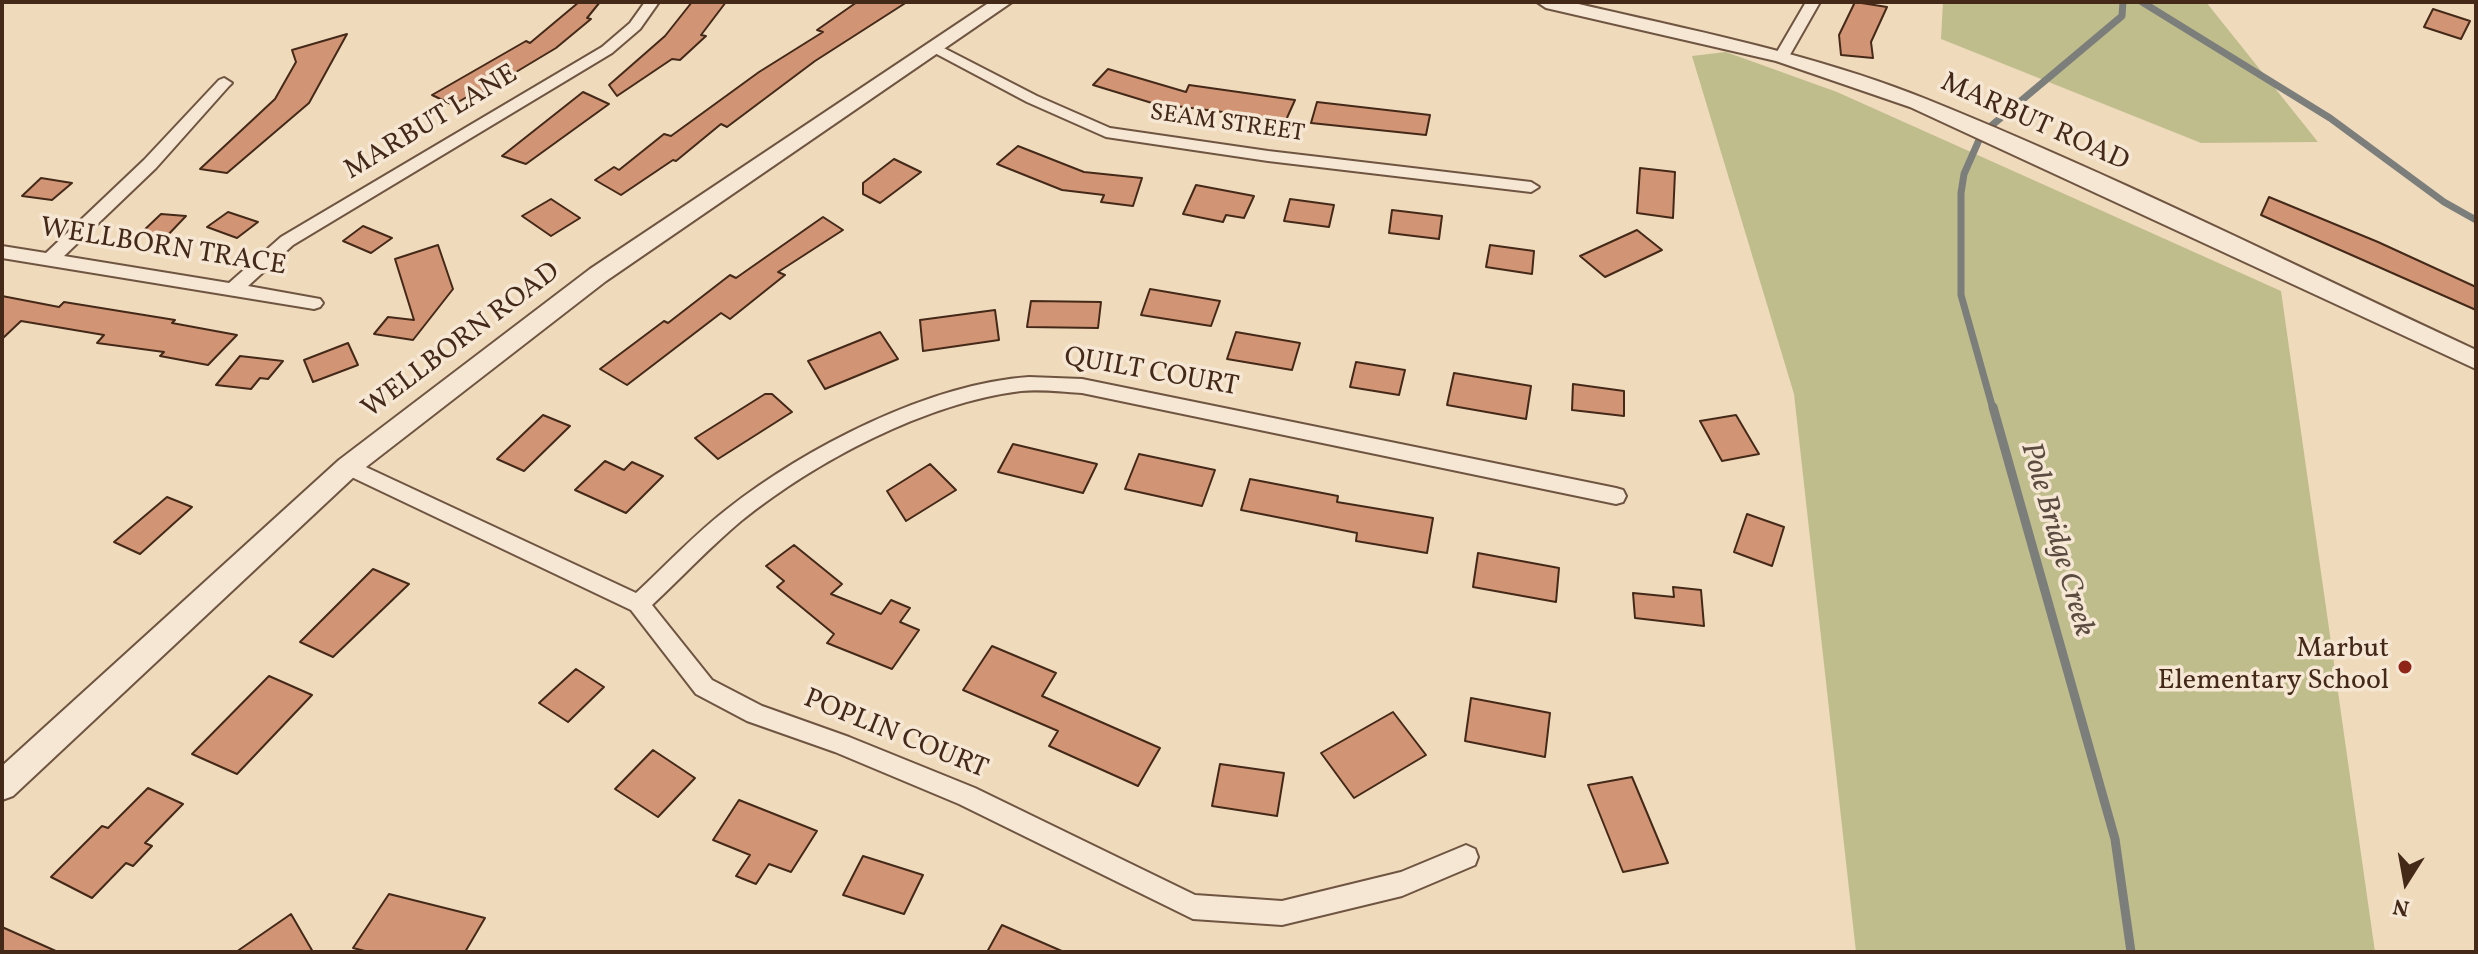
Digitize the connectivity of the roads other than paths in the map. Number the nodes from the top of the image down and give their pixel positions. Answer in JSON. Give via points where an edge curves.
{"nodes":[{"id":1,"x":652,"y":2,"type":"edge"},
{"id":2,"x":1003,"y":2,"type":"edge"},
{"id":3,"x":1546,"y":2,"type":"edge"},
{"id":4,"x":1813,"y":2,"type":"edge"},
{"id":5,"x":936,"y":48,"type":"junction"},
{"id":6,"x":1782,"y":57,"type":"junction"},
{"id":7,"x":224,"y":83,"type":"dead end"},
{"id":8,"x":1531,"y":187,"type":"dead end"},
{"id":9,"x":2,"y":252,"type":"edge"},
{"id":10,"x":52,"y":258,"type":"junction"},
{"id":11,"x":235,"y":288,"type":"junction"},
{"id":12,"x":314,"y":303,"type":"dead end"},
{"id":13,"x":2476,"y":360,"type":"edge"},
{"id":14,"x":348,"y":467,"type":"junction"},
{"id":15,"x":1616,"y":496,"type":"dead end"},
{"id":16,"x":639,"y":604,"type":"junction"},
{"id":17,"x":6,"y":777,"type":"edge"},
{"id":18,"x":1466,"y":857,"type":"dead end"}],
"edges":[{"from":1,"to":11,"type":"street","name":"MARBUT LANE","via":[[635,26],[607,50],[287,241]]},
{"from":2,"to":5,"type":"street","name":"WELLBORN ROAD"},
{"from":3,"to":6,"type":"street","name":"MARBUT ROAD"},
{"from":4,"to":6,"type":"street"},
{"from":5,"to":8,"type":"street","name":"SEAM STREET","via":[[1106,132]]},
{"from":5,"to":14,"type":"street","name":"WELLBORN ROAD","via":[[598,275]]},
{"from":6,"to":13,"type":"street","name":"MARBUT ROAD","via":[[1932,109]]},
{"from":7,"to":10,"type":"street","via":[[150,164]]},
{"from":9,"to":10,"type":"street","name":"WELLBORN TRACE"},
{"from":10,"to":11,"type":"street","name":"WELLBORN TRACE"},
{"from":11,"to":12,"type":"street","name":"WELLBORN TRACE"},
{"from":14,"to":16,"type":"street","name":"POPLIN COURT"},
{"from":14,"to":17,"type":"street","name":"WELLBORN ROAD"},
{"from":15,"to":16,"type":"street","name":"QUILT COURT","via":[[1082,386],[1021,384],[954,398],[894,422],[798,472],[734,515]]},
{"from":16,"to":18,"type":"street","name":"POPLIN COURT","via":[[704,687],[755,714],[967,796],[1193,907],[1282,913],[1402,884]]}]}
